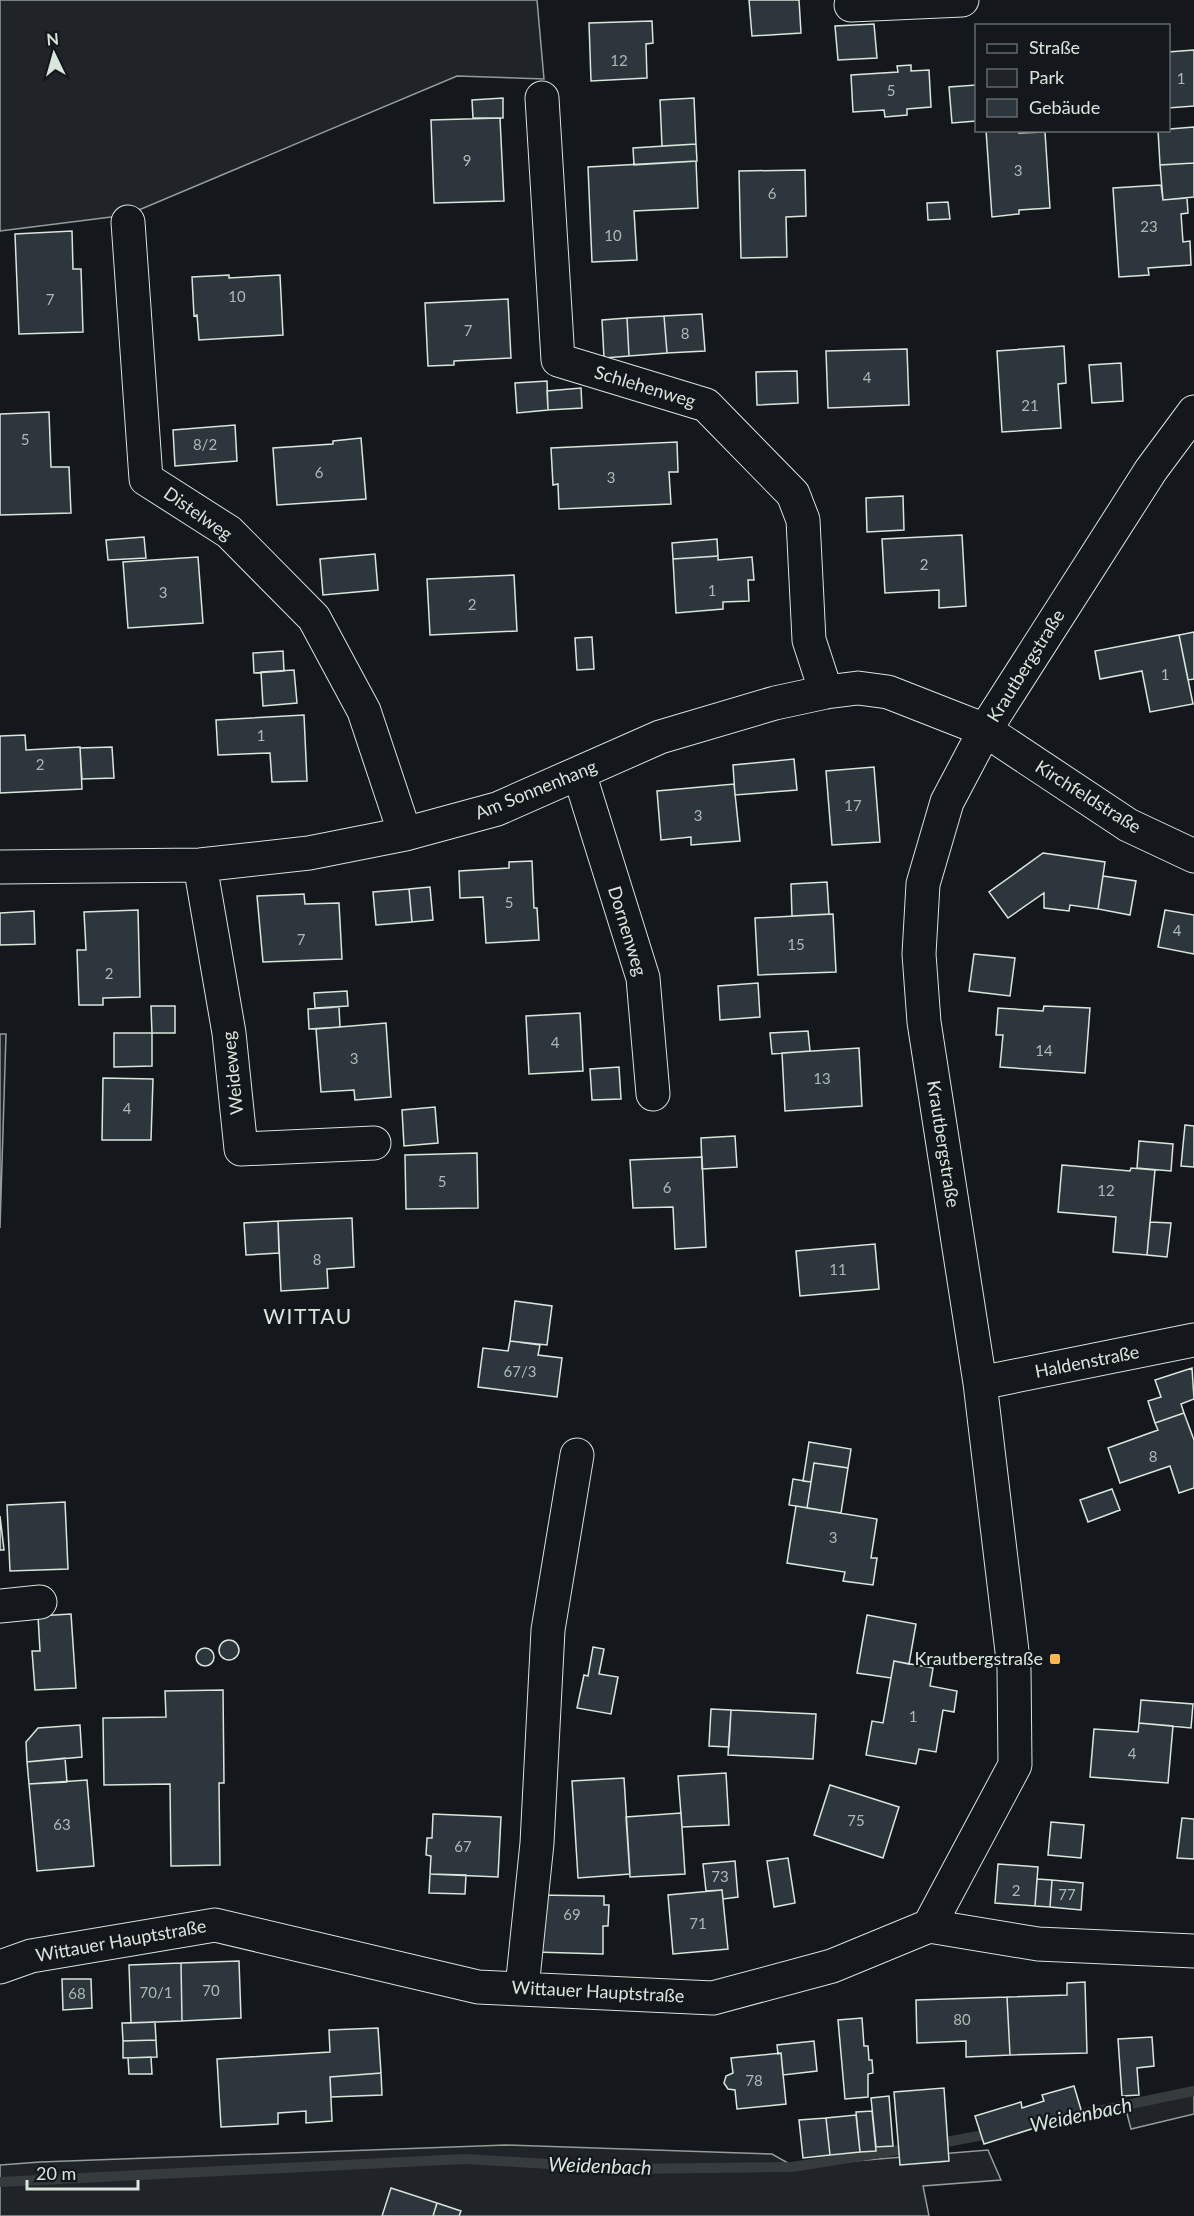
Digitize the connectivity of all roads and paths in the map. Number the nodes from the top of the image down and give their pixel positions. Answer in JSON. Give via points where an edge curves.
{"nodes":[{"id":1,"x":962,"y":0,"type":"edge"},
{"id":2,"x":851,"y":5,"type":"dead end"},
{"id":3,"x":542,"y":98,"type":"dead end"},
{"id":4,"x":128,"y":222,"type":"dead end"},
{"id":5,"x":1194,"y":412,"type":"edge"},
{"id":6,"x":826,"y":692,"type":"junction"},
{"id":7,"x":985,"y":730,"type":"junction"},
{"id":8,"x":579,"y":773,"type":"junction"},
{"id":9,"x":405,"y":834,"type":"junction"},
{"id":10,"x":1194,"y":856,"type":"edge"},
{"id":11,"x":200,"y":865,"type":"junction"},
{"id":12,"x":0,"y":867,"type":"edge"},
{"id":13,"x":653,"y":1094,"type":"dead end"},
{"id":14,"x":374,"y":1143,"type":"dead end"},
{"id":15,"x":1194,"y":1340,"type":"edge"},
{"id":16,"x":980,"y":1383,"type":"junction"},
{"id":17,"x":577,"y":1455,"type":"dead end"},
{"id":18,"x":40,"y":1602,"type":"dead end"},
{"id":19,"x":0,"y":1606,"type":"edge"},
{"id":20,"x":929,"y":1926,"type":"junction"},
{"id":21,"x":1194,"y":1951,"type":"edge"},
{"id":22,"x":0,"y":1967,"type":"edge"},
{"id":23,"x":522,"y":1988,"type":"junction"}],
"edges":[{"from":1,"to":2,"type":"street"},
{"from":3,"to":6,"type":"street","name":"Schlehenweg","via":[[558,360],[706,405],[794,494],[803,520],[809,640]]},
{"from":4,"to":9,"type":"street","name":"Distelweg","via":[[146,479],[229,532],[314,618],[364,711]]},
{"from":5,"to":7,"type":"street","name":"Krautbergstraße","via":[[1151,470]]},
{"from":6,"to":7,"type":"street","name":"Am Sonnenhang","via":[[858,688],[888,692]]},
{"from":6,"to":8,"type":"street","name":"Am Sonnenhang","via":[[660,737]]},
{"from":7,"to":10,"type":"street","name":"Kirchfeldstraße","via":[[1128,825]]},
{"from":7,"to":16,"type":"street","name":"Krautbergstraße","via":[[947,802],[923,884],[920,954],[924,1022]]},
{"from":8,"to":9,"type":"street","name":"Am Sonnenhang","via":[[497,809]]},
{"from":8,"to":13,"type":"street","name":"Dornenweg","via":[[643,978]]},
{"from":9,"to":11,"type":"street","name":"Am Sonnenhang","via":[[309,853]]},
{"from":11,"to":12,"type":"street","name":"Am Sonnenhang"},
{"from":11,"to":14,"type":"street","name":"Weideweg","via":[[229,1033],[241,1149]]},
{"from":15,"to":16,"type":"street","name":"Haldenstraße"},
{"from":16,"to":20,"type":"street","name":"Krautbergstraße","via":[[1014,1668],[1015,1765]]},
{"from":17,"to":23,"type":"street","via":[[548,1630],[537,1843]]},
{"from":18,"to":19,"type":"street"},
{"from":20,"to":21,"type":"street","via":[[1038,1944]]},
{"from":20,"to":23,"type":"street","name":"Wittauer Hauptstraße","via":[[832,1966],[713,1998]]},
{"from":22,"to":23,"type":"street","name":"Wittauer Hauptstraße","via":[[31,1956],[214,1925],[478,1987]]}]}
